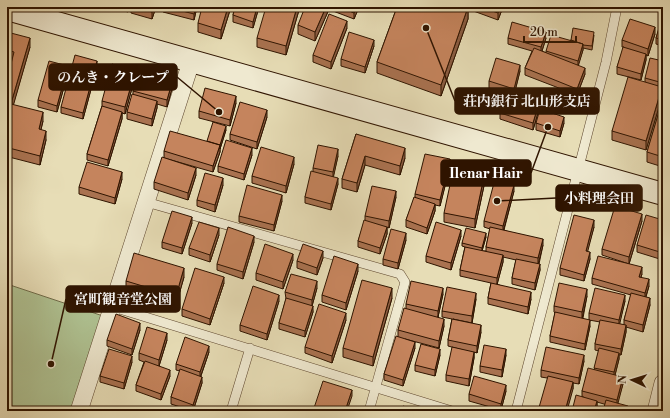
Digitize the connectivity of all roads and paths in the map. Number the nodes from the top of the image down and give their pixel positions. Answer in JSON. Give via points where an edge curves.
{"nodes":[{"id":1,"x":618,"y":7,"type":"edge"},
{"id":2,"x":7,"y":9,"type":"edge"},
{"id":3,"x":192,"y":62,"type":"junction"},
{"id":4,"x":577,"y":170,"type":"junction"},
{"id":5,"x":663,"y":194,"type":"edge"},
{"id":6,"x":146,"y":202,"type":"junction"},
{"id":7,"x":113,"y":307,"type":"junction"},
{"id":8,"x":250,"y":348,"type":"junction"},
{"id":9,"x":663,"y":383,"type":"edge"},
{"id":10,"x":376,"y":388,"type":"junction"},
{"id":11,"x":79,"y":411,"type":"edge"},
{"id":12,"x":231,"y":411,"type":"edge"},
{"id":13,"x":369,"y":411,"type":"edge"},
{"id":14,"x":452,"y":411,"type":"edge"},
{"id":15,"x":516,"y":411,"type":"edge"},
{"id":16,"x":656,"y":411,"type":"edge"}],
"edges":[{"from":1,"to":4,"type":"lane"},
{"from":2,"to":3,"type":"street"},
{"from":3,"to":4,"type":"street"},
{"from":3,"to":6,"type":"street"},
{"from":4,"to":5,"type":"street"},
{"from":4,"to":15,"type":"lane"},
{"from":6,"to":7,"type":"street"},
{"from":6,"to":10,"type":"lane","via":[[400,274],[405,282]]},
{"from":7,"to":8,"type":"lane"},
{"from":7,"to":11,"type":"street"},
{"from":8,"to":10,"type":"lane"},
{"from":8,"to":12,"type":"lane"},
{"from":9,"to":16,"type":"street"},
{"from":10,"to":13,"type":"lane"},
{"from":10,"to":14,"type":"lane"}]}
